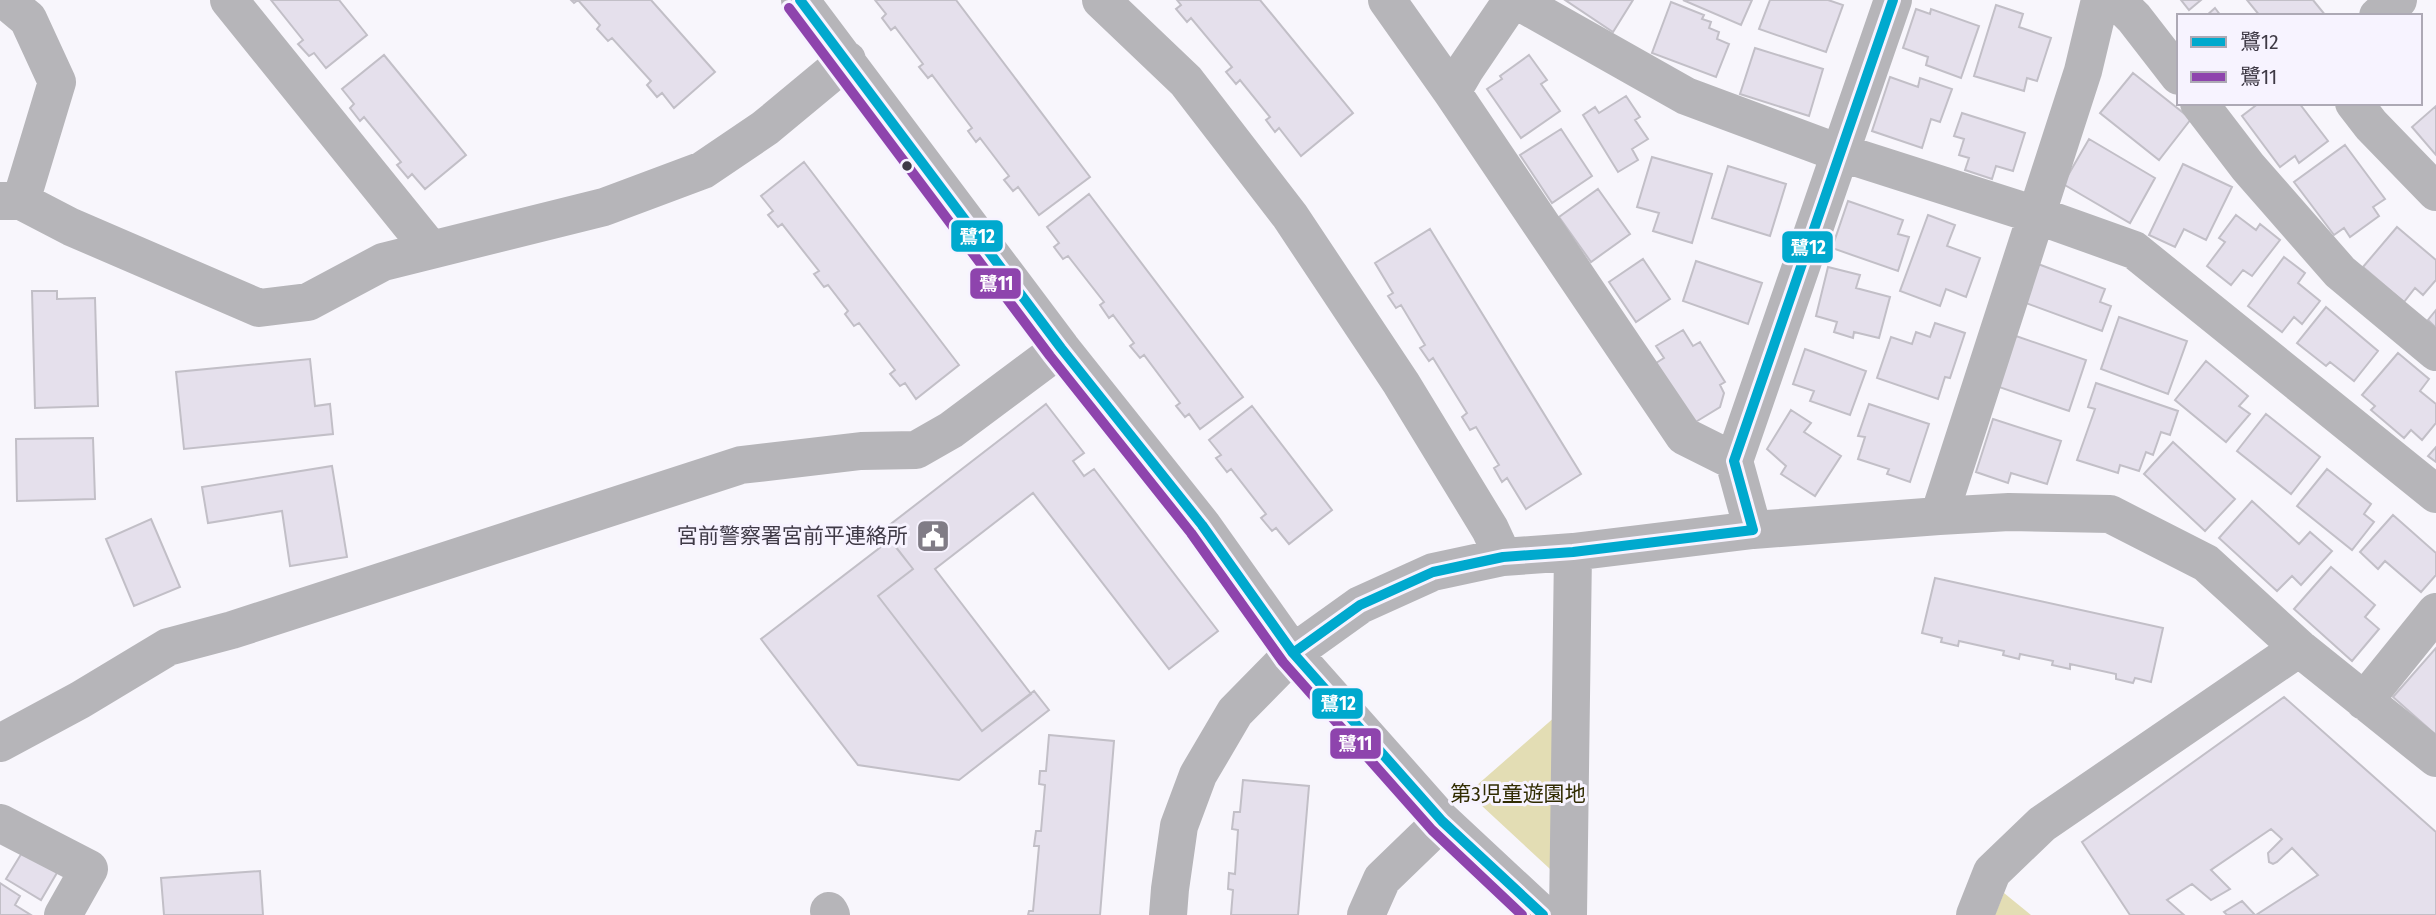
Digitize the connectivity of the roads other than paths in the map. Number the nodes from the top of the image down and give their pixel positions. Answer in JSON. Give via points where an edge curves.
{"nodes":[{"id":1,"x":5,"y":0,"type":"edge"},
{"id":2,"x":229,"y":0,"type":"edge"},
{"id":3,"x":800,"y":0,"type":"edge"},
{"id":4,"x":1101,"y":0,"type":"edge"},
{"id":5,"x":1387,"y":0,"type":"edge"},
{"id":6,"x":1514,"y":0,"type":"edge"},
{"id":7,"x":1893,"y":0,"type":"edge"},
{"id":8,"x":2100,"y":0,"type":"edge"},
{"id":9,"x":2116,"y":0,"type":"edge"},
{"id":10,"x":2398,"y":0,"type":"edge"},
{"id":11,"x":2380,"y":14,"type":"edge"},
{"id":12,"x":847,"y":60,"type":"junction"},
{"id":13,"x":2177,"y":73,"type":"edge"},
{"id":14,"x":1452,"y":92,"type":"junction"},
{"id":15,"x":2201,"y":105,"type":"edge"},
{"id":16,"x":2356,"y":105,"type":"edge"},
{"id":17,"x":1841,"y":153,"type":"junction"},
{"id":18,"x":2436,"y":192,"type":"edge"},
{"id":19,"x":10,"y":201,"type":"edge"},
{"id":20,"x":2036,"y":215,"type":"junction"},
{"id":21,"x":431,"y":250,"type":"junction"},
{"id":22,"x":1061,"y":348,"type":"junction"},
{"id":23,"x":2436,"y":352,"type":"edge"},
{"id":24,"x":1734,"y":461,"type":"junction"},
{"id":25,"x":2436,"y":494,"type":"edge"},
{"id":26,"x":1940,"y":516,"type":"junction"},
{"id":27,"x":1753,"y":530,"type":"junction"},
{"id":28,"x":1573,"y":552,"type":"junction"},
{"id":29,"x":1503,"y":557,"type":"junction"},
{"id":30,"x":2436,"y":612,"type":"edge"},
{"id":31,"x":2299,"y":648,"type":"junction"},
{"id":32,"x":1293,"y":653,"type":"junction"},
{"id":33,"x":2364,"y":701,"type":"junction"},
{"id":34,"x":0,"y":743,"type":"edge"},
{"id":35,"x":2436,"y":758,"type":"edge"},
{"id":36,"x":1442,"y":821,"type":"junction"},
{"id":37,"x":0,"y":823,"type":"edge"},
{"id":38,"x":63,"y":915,"type":"edge"},
{"id":39,"x":1168,"y":915,"type":"edge"},
{"id":40,"x":1366,"y":915,"type":"edge"},
{"id":41,"x":1543,"y":915,"type":"edge"},
{"id":42,"x":1568,"y":915,"type":"edge"},
{"id":43,"x":1975,"y":915,"type":"edge"}],
"edges":[{"from":1,"to":19,"type":"street","via":[[28,19],[57,82]]},
{"from":2,"to":21,"type":"street"},
{"from":3,"to":12,"type":"street"},
{"from":4,"to":29,"type":"street","via":[[1186,81],[1290,216],[1401,383]]},
{"from":5,"to":14,"type":"street"},
{"from":6,"to":14,"type":"street"},
{"from":6,"to":17,"type":"street","via":[[1686,96]]},
{"from":7,"to":17,"type":"street"},
{"from":8,"to":20,"type":"street","via":[[2083,71]]},
{"from":9,"to":13,"type":"street"},
{"from":10,"to":11,"type":"street"},
{"from":12,"to":21,"type":"street","via":[[765,128],[703,170],[604,207]]},
{"from":12,"to":22,"type":"street"},
{"from":14,"to":24,"type":"street","via":[[1684,436]]},
{"from":15,"to":23,"type":"street","via":[[2340,272]]},
{"from":16,"to":18,"type":"street"},
{"from":17,"to":20,"type":"street"},
{"from":17,"to":24,"type":"street"},
{"from":19,"to":21,"type":"street","via":[[259,308],[308,302],[383,262]]},
{"from":20,"to":25,"type":"street","via":[[2134,250]]},
{"from":20,"to":26,"type":"street"},
{"from":22,"to":32,"type":"street","via":[[1202,525]]},
{"from":22,"to":34,"type":"street","via":[[951,430],[916,450],[861,451],[741,465],[168,647]]},
{"from":24,"to":27,"type":"street"},
{"from":26,"to":27,"type":"street"},
{"from":26,"to":31,"type":"street","via":[[2110,514],[2206,563]]},
{"from":27,"to":28,"type":"street"},
{"from":28,"to":29,"type":"street"},
{"from":28,"to":42,"type":"street"},
{"from":29,"to":32,"type":"street","via":[[1433,572],[1360,605]]},
{"from":30,"to":33,"type":"street"},
{"from":31,"to":33,"type":"street"},
{"from":31,"to":43,"type":"street","via":[[2042,824],[1992,872]]},
{"from":32,"to":36,"type":"street"},
{"from":32,"to":39,"type":"street","via":[[1235,712],[1198,775],[1179,826]]},
{"from":33,"to":35,"type":"street"},
{"from":36,"to":40,"type":"street","via":[[1382,879]]},
{"from":36,"to":41,"type":"street"},
{"from":37,"to":38,"type":"street","via":[[89,869]]}]}
